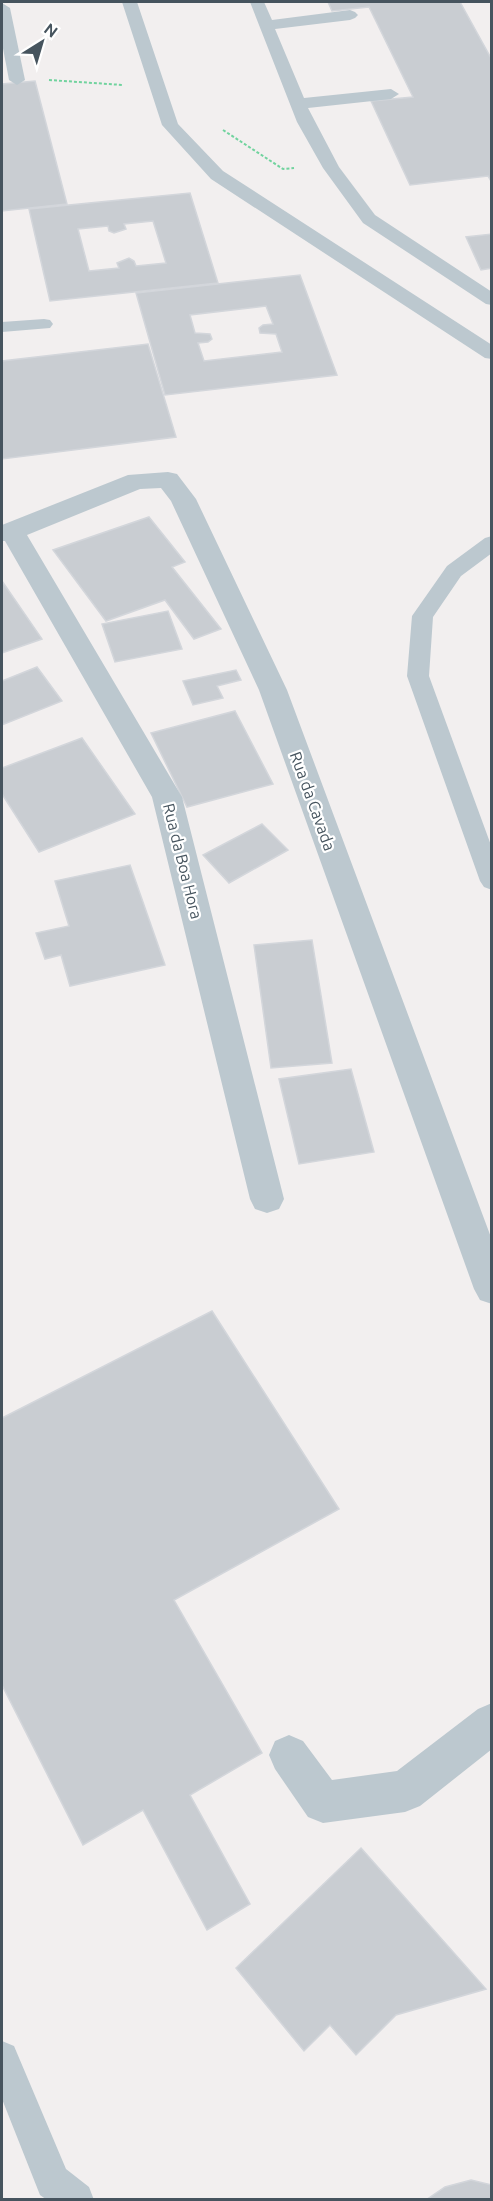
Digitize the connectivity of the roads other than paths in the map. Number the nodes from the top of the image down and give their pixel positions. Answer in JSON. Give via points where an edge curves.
{"nodes":[{"id":1,"x":129,"y":2,"type":"edge"},
{"id":2,"x":257,"y":2,"type":"edge"},
{"id":3,"x":2,"y":8,"type":"edge"},
{"id":4,"x":350,"y":15,"type":"dead end"},
{"id":5,"x":266,"y":25,"type":"junction"},
{"id":6,"x":17,"y":80,"type":"dead end"},
{"id":7,"x":391,"y":94,"type":"dead end"},
{"id":8,"x":298,"y":104,"type":"junction"},
{"id":9,"x":492,"y":300,"type":"edge"},
{"id":10,"x":44,"y":324,"type":"dead end"},
{"id":11,"x":2,"y":327,"type":"edge"},
{"id":12,"x":492,"y":354,"type":"edge"},
{"id":13,"x":7,"y":532,"type":"edge"},
{"id":14,"x":492,"y":543,"type":"edge"},
{"id":15,"x":492,"y":881,"type":"edge"},
{"id":16,"x":267,"y":1199,"type":"dead end"},
{"id":17,"x":492,"y":1289,"type":"edge"},
{"id":18,"x":492,"y":1723,"type":"edge"},
{"id":19,"x":289,"y":1755,"type":"dead end"},
{"id":20,"x":2,"y":2058,"type":"edge"},
{"id":21,"x":76,"y":2199,"type":"edge"}],
"edges":[{"from":1,"to":12,"type":"lane","via":[[170,125],[217,175]]},
{"from":2,"to":5,"type":"lane"},
{"from":3,"to":6,"type":"lane"},
{"from":4,"to":5,"type":"lane"},
{"from":5,"to":8,"type":"lane"},
{"from":7,"to":8,"type":"lane"},
{"from":8,"to":9,"type":"lane","via":[[331,168],[369,219]]},
{"from":10,"to":11,"type":"lane"},
{"from":13,"to":16,"type":"street","name":"Rua da Boa Hora","via":[[167,798]]},
{"from":13,"to":17,"type":"street","name":"Rua da Cavada","via":[[137,481],[168,480],[183,499],[273,690]]},
{"from":14,"to":15,"type":"lane","via":[[454,571],[423,616],[418,675]]},
{"from":18,"to":19,"type":"street","via":[[405,1791],[323,1802]]},
{"from":20,"to":21,"type":"lane","via":[[53,2182]]}]}
